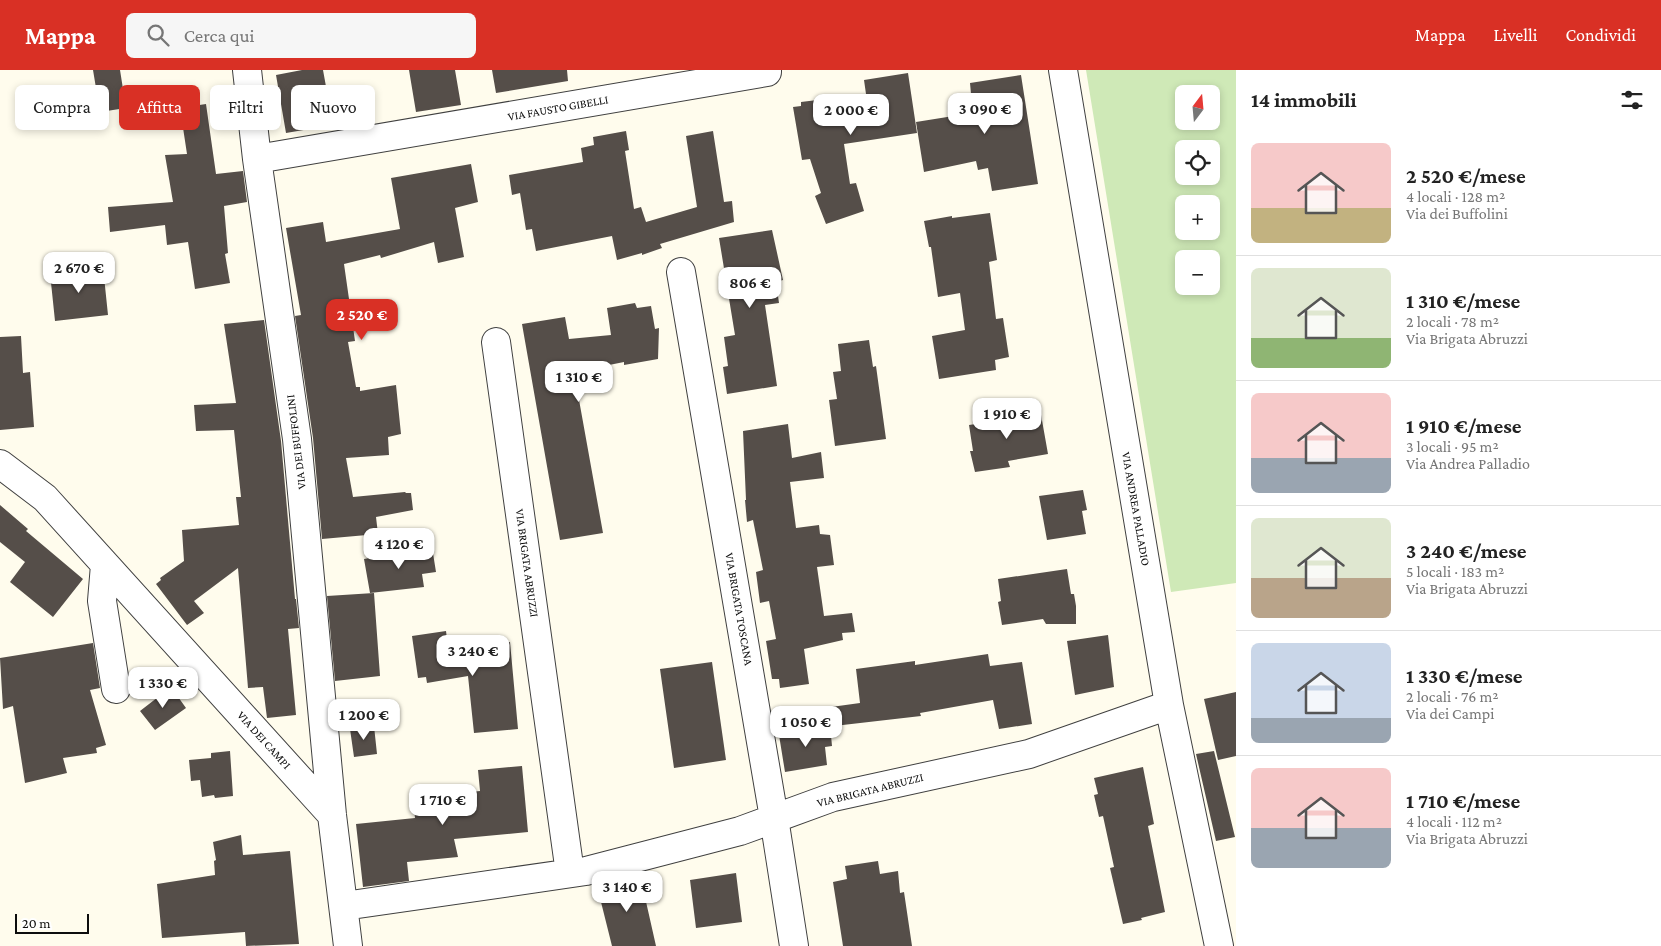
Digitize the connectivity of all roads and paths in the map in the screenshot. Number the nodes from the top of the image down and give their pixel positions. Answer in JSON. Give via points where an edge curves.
{"nodes":[{"id":1,"x":247,"y":70,"type":"edge"},
{"id":2,"x":767,"y":70,"type":"edge"},
{"id":3,"x":1063,"y":70,"type":"edge"},
{"id":4,"x":257,"y":159,"type":"junction"},
{"id":5,"x":681,"y":272,"type":"dead end"},
{"id":6,"x":496,"y":342,"type":"dead end"},
{"id":7,"x":0,"y":464,"type":"edge"},
{"id":8,"x":105,"y":565,"type":"junction"},
{"id":9,"x":116,"y":689,"type":"dead end"},
{"id":10,"x":1169,"y":705,"type":"junction"},
{"id":11,"x":332,"y":815,"type":"junction"},
{"id":12,"x":774,"y":818,"type":"junction"},
{"id":13,"x":570,"y":873,"type":"junction"},
{"id":14,"x":344,"y":906,"type":"junction"},
{"id":15,"x":348,"y":946,"type":"edge"},
{"id":16,"x":794,"y":946,"type":"edge"},
{"id":17,"x":1219,"y":946,"type":"edge"}],
"edges":[{"from":1,"to":4,"type":"street","name":"VIA DEI BUFFOLINI"},
{"from":2,"to":4,"type":"street","name":"VIA FAUSTO GIBELLI"},
{"from":3,"to":10,"type":"street","name":"VIA ANDREA PALLADIO"},
{"from":4,"to":11,"type":"street","name":"VIA DEI BUFFOLINI","via":[[297,440]]},
{"from":5,"to":12,"type":"street","name":"VIA BRIGATA TOSCANA"},
{"from":6,"to":13,"type":"street","name":"VIA BRIGATA ABRUZZI"},
{"from":7,"to":8,"type":"street","name":"VIA DEI CAMPI","via":[[45,498]]},
{"from":8,"to":9,"type":"street","via":[[102,601]]},
{"from":8,"to":11,"type":"street","name":"VIA DEI CAMPI"},
{"from":10,"to":12,"type":"street","name":"VIA BRIGATA ABRUZZI","via":[[1029,754],[833,797]]},
{"from":10,"to":17,"type":"street","name":"VIA ANDREA PALLADIO"},
{"from":11,"to":14,"type":"street"},
{"from":12,"to":13,"type":"street","name":"VIA BRIGATA ABRUZZI","via":[[740,831]]},
{"from":12,"to":16,"type":"street","name":"VIA BRIGATA TOSCANA"},
{"from":13,"to":14,"type":"street","name":"VIA BRIGATA ABRUZZI"},
{"from":14,"to":15,"type":"street"}]}
